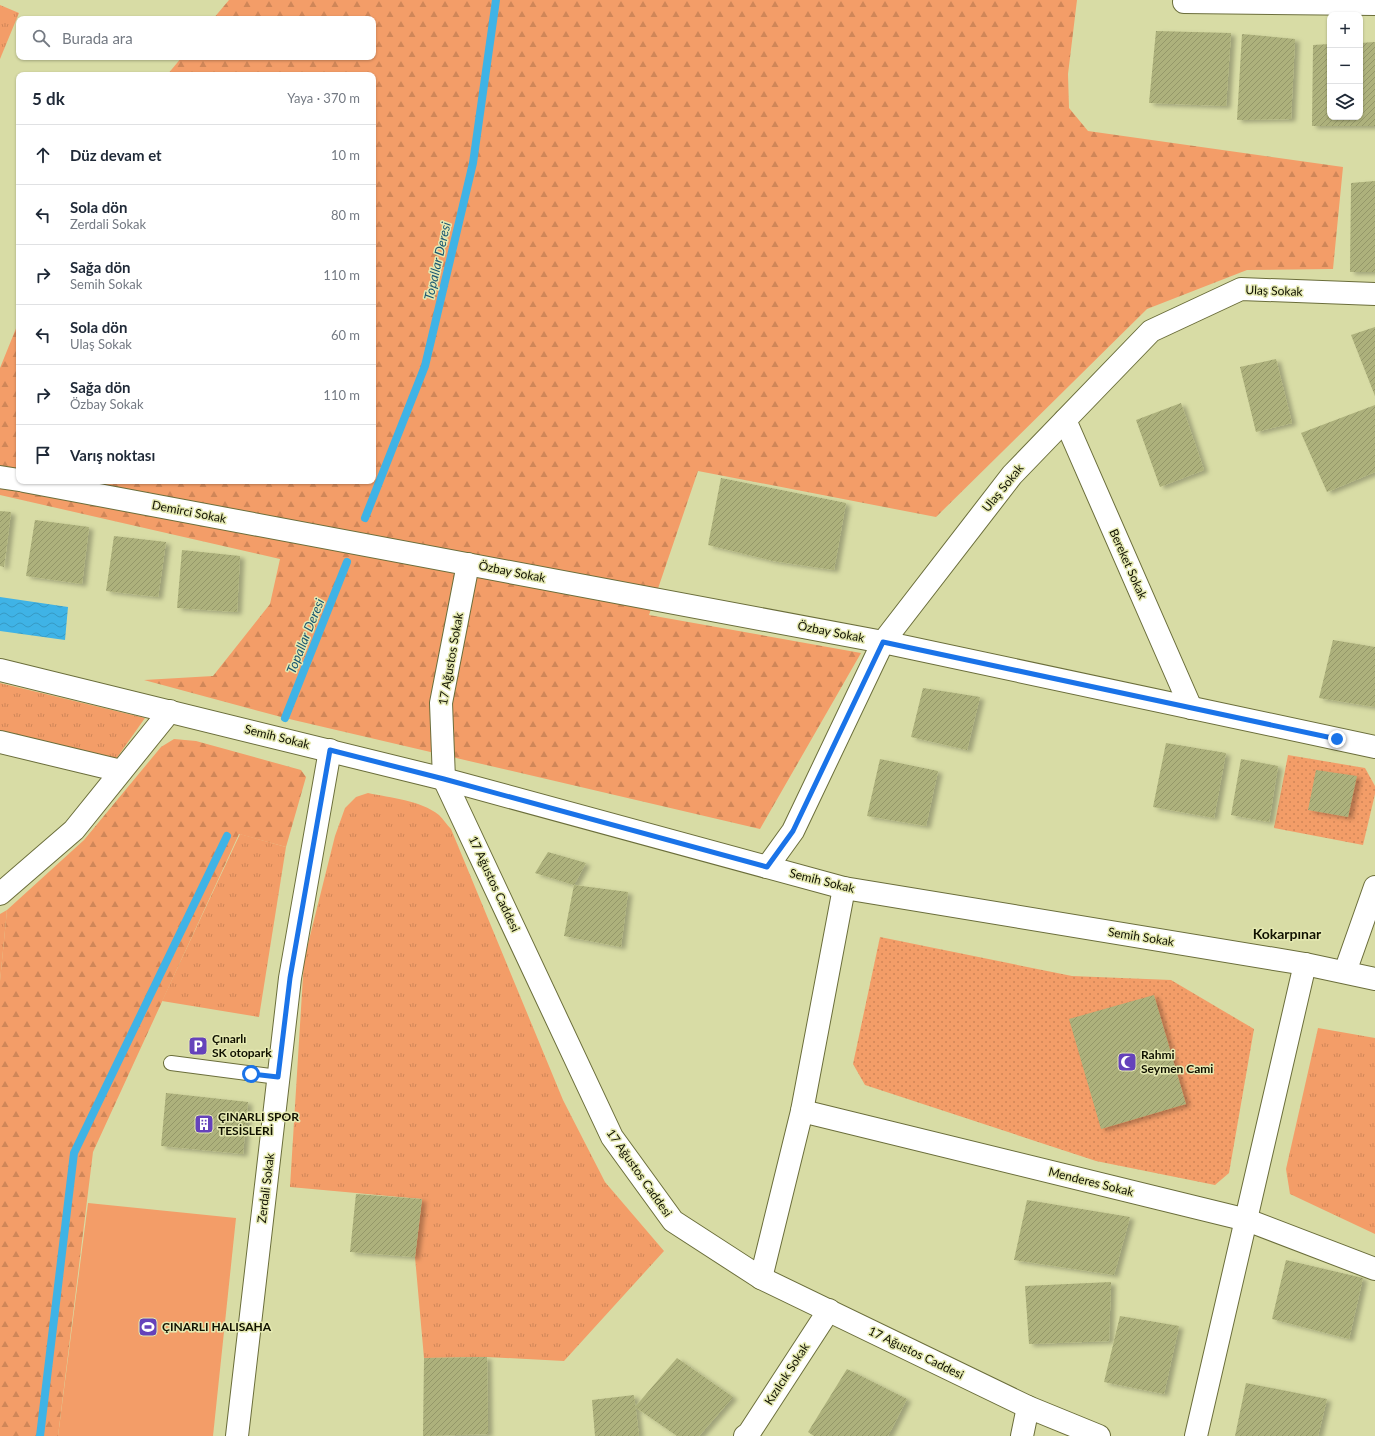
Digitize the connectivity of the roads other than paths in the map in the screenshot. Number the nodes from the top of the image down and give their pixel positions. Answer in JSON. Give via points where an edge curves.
{"nodes":[{"id":1,"x":1184,"y":2,"type":"dead end"},
{"id":2,"x":1375,"y":4,"type":"edge"},
{"id":3,"x":1375,"y":294,"type":"edge"},
{"id":4,"x":1065,"y":420,"type":"junction"},
{"id":5,"x":0,"y":476,"type":"edge"},
{"id":6,"x":16,"y":479,"type":"edge"},
{"id":7,"x":40,"y":484,"type":"edge"},
{"id":8,"x":355,"y":543,"type":"joint"},
{"id":9,"x":468,"y":564,"type":"junction"},
{"id":10,"x":883,"y":642,"type":"junction"},
{"id":11,"x":0,"y":670,"type":"edge"},
{"id":12,"x":1191,"y":708,"type":"junction"},
{"id":13,"x":170,"y":711,"type":"junction"},
{"id":14,"x":0,"y":742,"type":"edge"},
{"id":15,"x":1375,"y":747,"type":"edge"},
{"id":16,"x":330,"y":750,"type":"junction"},
{"id":17,"x":121,"y":771,"type":"junction"},
{"id":18,"x":444,"y":779,"type":"junction"},
{"id":19,"x":767,"y":867,"type":"junction"},
{"id":20,"x":1375,"y":887,"type":"edge"},
{"id":21,"x":844,"y":888,"type":"junction"},
{"id":22,"x":0,"y":894,"type":"edge"},
{"id":23,"x":1305,"y":964,"type":"junction"},
{"id":24,"x":1345,"y":972,"type":"junction"},
{"id":25,"x":1375,"y":979,"type":"edge"},
{"id":26,"x":172,"y":1063,"type":"dead end"},
{"id":27,"x":278,"y":1077,"type":"junction"},
{"id":28,"x":802,"y":1111,"type":"junction"},
{"id":29,"x":1247,"y":1220,"type":"junction"},
{"id":30,"x":1375,"y":1269,"type":"edge"},
{"id":31,"x":761,"y":1278,"type":"junction"},
{"id":32,"x":829,"y":1310,"type":"junction"},
{"id":33,"x":1028,"y":1407,"type":"junction"},
{"id":34,"x":237,"y":1436,"type":"edge"},
{"id":35,"x":745,"y":1436,"type":"edge"},
{"id":36,"x":1022,"y":1436,"type":"edge"},
{"id":37,"x":1099,"y":1436,"type":"edge"},
{"id":38,"x":1196,"y":1436,"type":"edge"}],
"edges":[{"from":1,"to":2,"type":"street"},
{"from":3,"to":4,"type":"street","name":"Ulaş Sokak","via":[[1241,289],[1151,331]]},
{"from":4,"to":10,"type":"street","name":"Ulaş Sokak","via":[[1012,475]]},
{"from":4,"to":12,"type":"street","name":"Bereket Sokak"},
{"from":5,"to":6,"type":"street"},
{"from":7,"to":8,"type":"street","name":"Demirci Sokak"},
{"from":8,"to":9,"type":"street","name":"Özbay Sokak"},
{"from":9,"to":10,"type":"street","name":"Özbay Sokak"},
{"from":9,"to":18,"type":"street","name":"17 Ağustos Sokak","via":[[441,704]]},
{"from":10,"to":12,"type":"street","name":"Özbay Sokak"},
{"from":10,"to":19,"type":"street","name":"Ulaş Sokak","via":[[793,831]]},
{"from":11,"to":13,"type":"street","name":"Semih Sokak"},
{"from":12,"to":15,"type":"street","name":"Özbay Sokak"},
{"from":13,"to":16,"type":"street","name":"Semih Sokak"},
{"from":13,"to":17,"type":"street"},
{"from":14,"to":17,"type":"street"},
{"from":16,"to":18,"type":"street","name":"Semih Sokak"},
{"from":16,"to":27,"type":"street","name":"Zerdali Sokak","via":[[290,978]]},
{"from":17,"to":22,"type":"street","via":[[74,830]]},
{"from":18,"to":19,"type":"street","name":"Semih Sokak"},
{"from":18,"to":31,"type":"street","name":"17 Ağustos Caddesi","via":[[612,1137],[673,1220]]},
{"from":19,"to":21,"type":"street","name":"Semih Sokak"},
{"from":20,"to":24,"type":"street"},
{"from":21,"to":23,"type":"street","name":"Semih Sokak"},
{"from":21,"to":28,"type":"street"},
{"from":23,"to":24,"type":"street","name":"Semih Sokak"},
{"from":23,"to":29,"type":"street"},
{"from":24,"to":25,"type":"street","name":"Semih Sokak"},
{"from":26,"to":27,"type":"lane"},
{"from":27,"to":34,"type":"street","name":"Zerdali Sokak"},
{"from":28,"to":29,"type":"street","name":"Menderes Sokak"},
{"from":28,"to":31,"type":"street"},
{"from":29,"to":30,"type":"street","name":"Menderes Sokak"},
{"from":29,"to":38,"type":"street"},
{"from":31,"to":32,"type":"street","name":"17 Ağustos Caddesi"},
{"from":32,"to":33,"type":"street","name":"17 Ağustos Caddesi"},
{"from":32,"to":35,"type":"street","name":"Kızılcık Sokak"},
{"from":33,"to":36,"type":"street"},
{"from":33,"to":37,"type":"street","name":"17 Ağustos Caddesi"}]}
